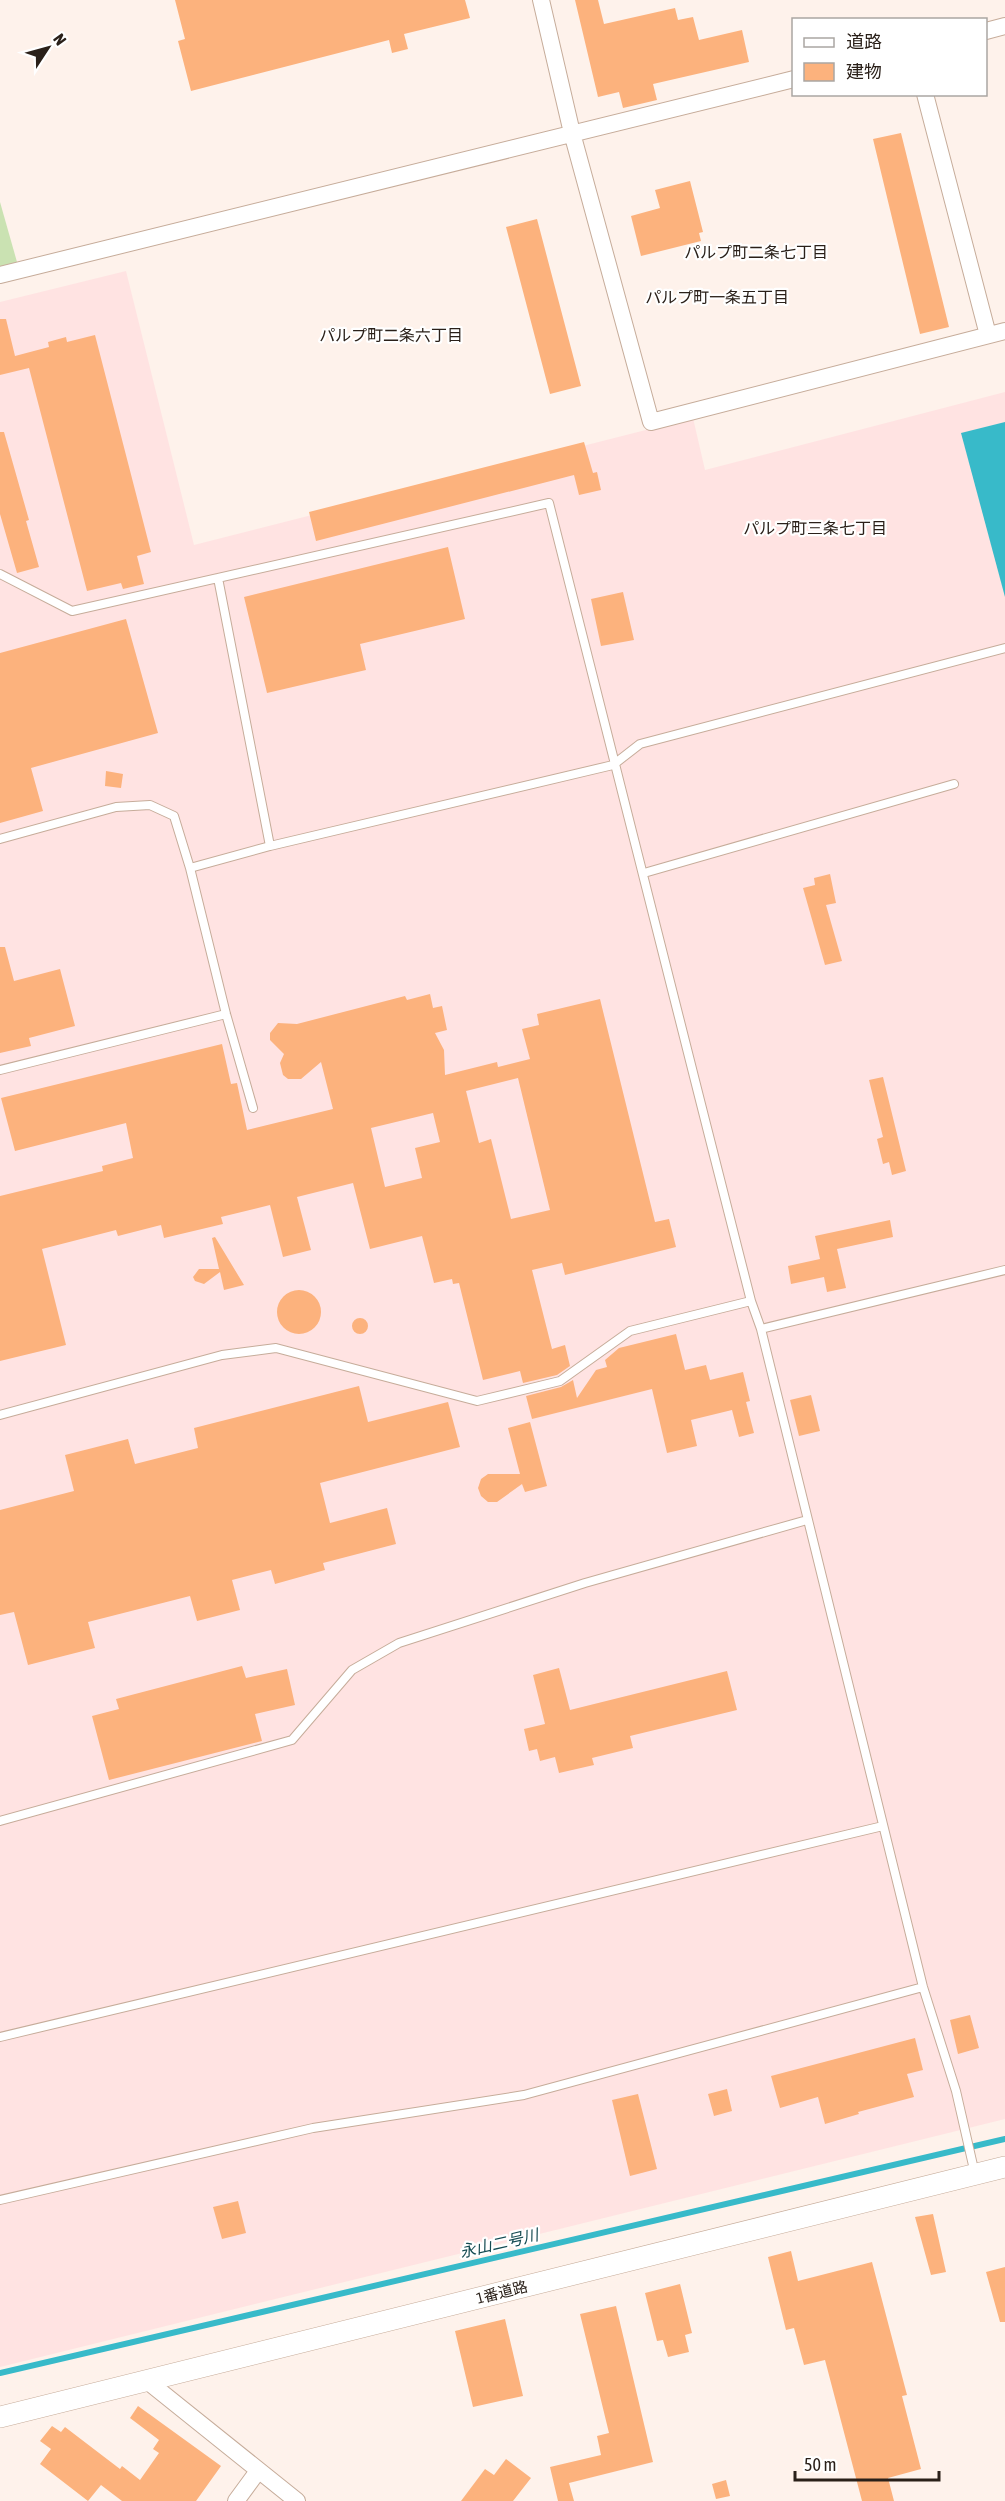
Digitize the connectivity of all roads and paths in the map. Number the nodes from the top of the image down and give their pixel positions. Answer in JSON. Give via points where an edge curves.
{"nodes":[{"id":1,"x":541,"y":0,"type":"edge"},
{"id":2,"x":1005,"y":26,"type":"edge"},
{"id":3,"x":987,"y":31,"type":"edge"},
{"id":4,"x":792,"y":79,"type":"edge"},
{"id":5,"x":926,"y":96,"type":"edge"},
{"id":6,"x":572,"y":133,"type":"junction"},
{"id":7,"x":0,"y":276,"type":"edge"},
{"id":8,"x":1005,"y":331,"type":"edge"},
{"id":9,"x":988,"y":336,"type":"junction"},
{"id":10,"x":0,"y":574,"type":"edge"},
{"id":11,"x":218,"y":578,"type":"junction"},
{"id":12,"x":1005,"y":648,"type":"edge"},
{"id":13,"x":613,"y":765,"type":"junction"},
{"id":14,"x":954,"y":784,"type":"dead end"},
{"id":15,"x":0,"y":839,"type":"edge"},
{"id":16,"x":270,"y":846,"type":"junction"},
{"id":17,"x":189,"y":868,"type":"junction"},
{"id":18,"x":644,"y":873,"type":"junction"},
{"id":19,"x":226,"y":1014,"type":"junction"},
{"id":20,"x":0,"y":1070,"type":"edge"},
{"id":21,"x":253,"y":1108,"type":"dead end"},
{"id":22,"x":1005,"y":1270,"type":"edge"},
{"id":23,"x":751,"y":1301,"type":"junction"},
{"id":24,"x":760,"y":1329,"type":"junction"},
{"id":25,"x":0,"y":1415,"type":"edge"},
{"id":26,"x":807,"y":1520,"type":"junction"},
{"id":27,"x":0,"y":1821,"type":"edge"},
{"id":28,"x":883,"y":1826,"type":"junction"},
{"id":29,"x":923,"y":1987,"type":"junction"},
{"id":30,"x":0,"y":2037,"type":"edge"},
{"id":31,"x":1005,"y":2167,"type":"edge"},
{"id":32,"x":974,"y":2168,"type":"junction"},
{"id":33,"x":0,"y":2200,"type":"edge"},
{"id":34,"x":146,"y":2380,"type":"junction"},
{"id":35,"x":0,"y":2417,"type":"edge"},
{"id":36,"x":258,"y":2471,"type":"junction"},
{"id":37,"x":236,"y":2501,"type":"edge"},
{"id":38,"x":297,"y":2501,"type":"edge"}],
"edges":[{"from":1,"to":6,"type":"street"},
{"from":2,"to":3,"type":"street"},
{"from":4,"to":6,"type":"street"},
{"from":5,"to":9,"type":"street"},
{"from":6,"to":7,"type":"street"},
{"from":6,"to":9,"type":"street","via":[[651,422]]},
{"from":8,"to":9,"type":"street"},
{"from":10,"to":11,"type":"lane","via":[[72,611]]},
{"from":11,"to":13,"type":"lane","via":[[549,503]]},
{"from":11,"to":16,"type":"lane"},
{"from":12,"to":13,"type":"lane","via":[[640,744]]},
{"from":13,"to":16,"type":"lane"},
{"from":13,"to":18,"type":"lane"},
{"from":14,"to":18,"type":"lane"},
{"from":15,"to":17,"type":"lane","via":[[116,807],[150,805],[174,816]]},
{"from":16,"to":17,"type":"lane"},
{"from":17,"to":19,"type":"lane"},
{"from":18,"to":23,"type":"lane"},
{"from":19,"to":20,"type":"lane"},
{"from":19,"to":21,"type":"lane"},
{"from":22,"to":24,"type":"lane"},
{"from":23,"to":24,"type":"lane"},
{"from":23,"to":25,"type":"lane","via":[[630,1331],[560,1381],[477,1401],[276,1348],[222,1354]]},
{"from":24,"to":26,"type":"lane"},
{"from":26,"to":27,"type":"lane","via":[[585,1583],[399,1643],[352,1670],[292,1740]]},
{"from":26,"to":28,"type":"lane"},
{"from":28,"to":29,"type":"lane"},
{"from":28,"to":30,"type":"lane"},
{"from":29,"to":32,"type":"lane","via":[[956,2091]]},
{"from":29,"to":33,"type":"lane","via":[[524,2095],[313,2128]]},
{"from":31,"to":32,"type":"street","name":"1番道路"},
{"from":32,"to":34,"type":"street","name":"1番道路"},
{"from":34,"to":35,"type":"street","name":"1番道路"},
{"from":34,"to":36,"type":"street"},
{"from":36,"to":37,"type":"street"},
{"from":36,"to":38,"type":"street"}]}
